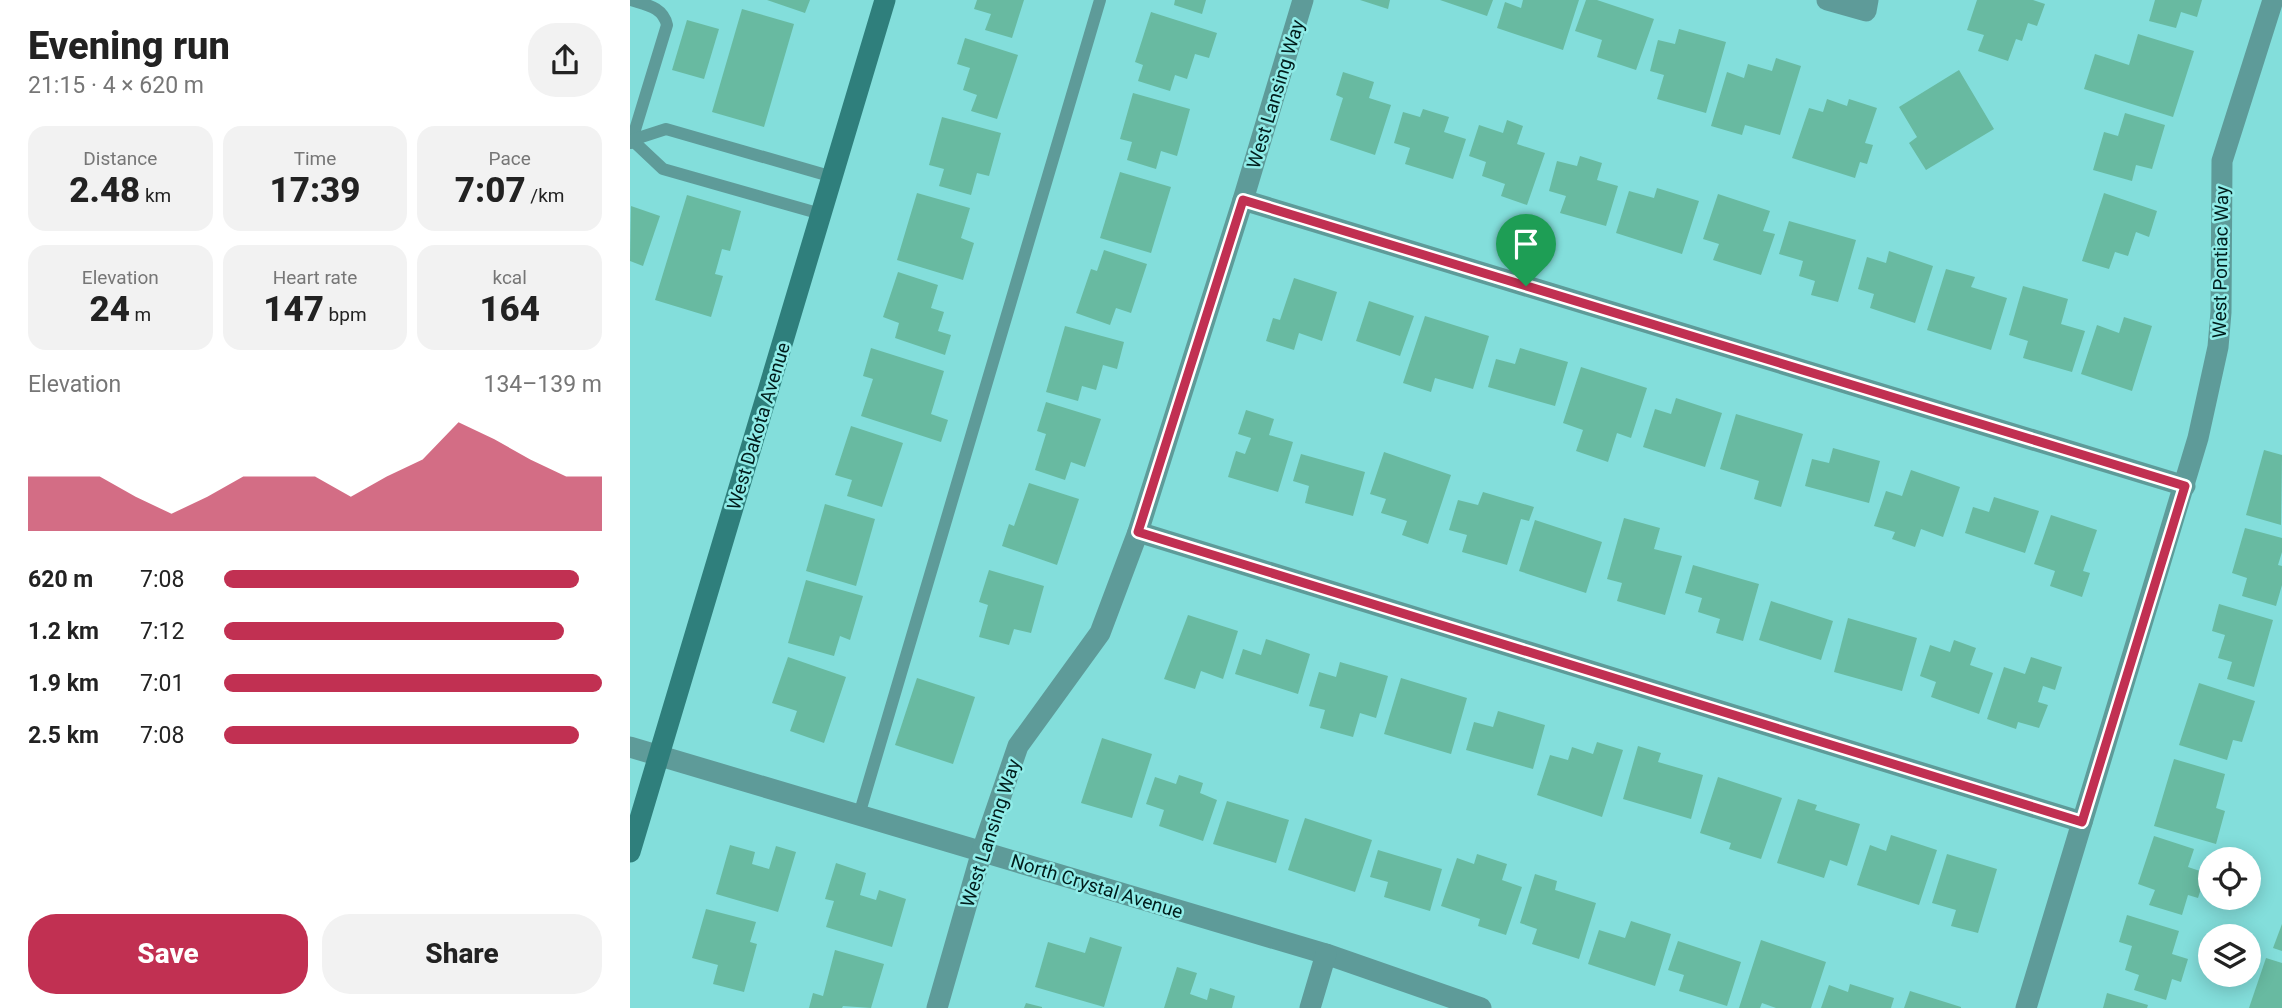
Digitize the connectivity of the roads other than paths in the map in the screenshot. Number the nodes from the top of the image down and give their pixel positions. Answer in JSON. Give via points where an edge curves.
{"nodes":[{"id":1,"x":631,"y":0,"type":"edge"},
{"id":2,"x":885,"y":0,"type":"edge"},
{"id":3,"x":1100,"y":0,"type":"edge"},
{"id":4,"x":1303,"y":0,"type":"edge"},
{"id":5,"x":1827,"y":0,"type":"edge"},
{"id":6,"x":2273,"y":0,"type":"edge"},
{"id":7,"x":1867,"y":6,"type":"edge"},
{"id":8,"x":631,"y":143,"type":"edge"},
{"id":9,"x":833,"y":177,"type":"junction"},
{"id":10,"x":1243,"y":200,"type":"junction"},
{"id":11,"x":821,"y":214,"type":"junction"},
{"id":12,"x":2185,"y":486,"type":"junction"},
{"id":13,"x":1138,"y":532,"type":"junction"},
{"id":14,"x":630,"y":747,"type":"edge"},
{"id":15,"x":659,"y":756,"type":"junction"},
{"id":16,"x":859,"y":815,"type":"junction"},
{"id":17,"x":2082,"y":822,"type":"junction"},
{"id":18,"x":982,"y":851,"type":"junction"},
{"id":19,"x":630,"y":852,"type":"edge"},
{"id":20,"x":1326,"y":954,"type":"junction"},
{"id":21,"x":937,"y":1008,"type":"edge"},
{"id":22,"x":1310,"y":1008,"type":"edge"},
{"id":23,"x":1480,"y":1008,"type":"edge"},
{"id":24,"x":2026,"y":1008,"type":"edge"}],
"edges":[{"from":1,"to":8,"type":"lane","via":[[657,9],[665,15],[667,25]]},
{"from":2,"to":9,"type":"street","name":"West Dakota Avenue"},
{"from":3,"to":16,"type":"lane"},
{"from":4,"to":10,"type":"street","name":"West Lansing Way"},
{"from":5,"to":7,"type":"street"},
{"from":6,"to":12,"type":"street","name":"West Pontiac Way","via":[[2222,161],[2218,347]]},
{"from":8,"to":9,"type":"lane","via":[[666,129]]},
{"from":8,"to":11,"type":"lane","via":[[663,169]]},
{"from":9,"to":11,"type":"street","name":"West Dakota Avenue"},
{"from":10,"to":12,"type":"street"},
{"from":10,"to":13,"type":"street","name":"West Lansing Way"},
{"from":11,"to":15,"type":"street","name":"West Dakota Avenue"},
{"from":12,"to":17,"type":"street","name":"West Pontiac Way"},
{"from":13,"to":17,"type":"street"},
{"from":13,"to":18,"type":"street","name":"West Lansing Way","via":[[1100,634],[1018,746]]},
{"from":14,"to":15,"type":"street","name":"North Crystal Avenue"},
{"from":15,"to":16,"type":"street","name":"North Crystal Avenue"},
{"from":15,"to":19,"type":"street","name":"West Dakota Avenue"},
{"from":16,"to":18,"type":"street","name":"North Crystal Avenue"},
{"from":17,"to":24,"type":"street","name":"West Pontiac Way"},
{"from":18,"to":20,"type":"street","name":"North Crystal Avenue"},
{"from":18,"to":21,"type":"street","name":"West Lansing Way"},
{"from":20,"to":22,"type":"street"},
{"from":20,"to":23,"type":"street","name":"North Crystal Avenue"}]}
